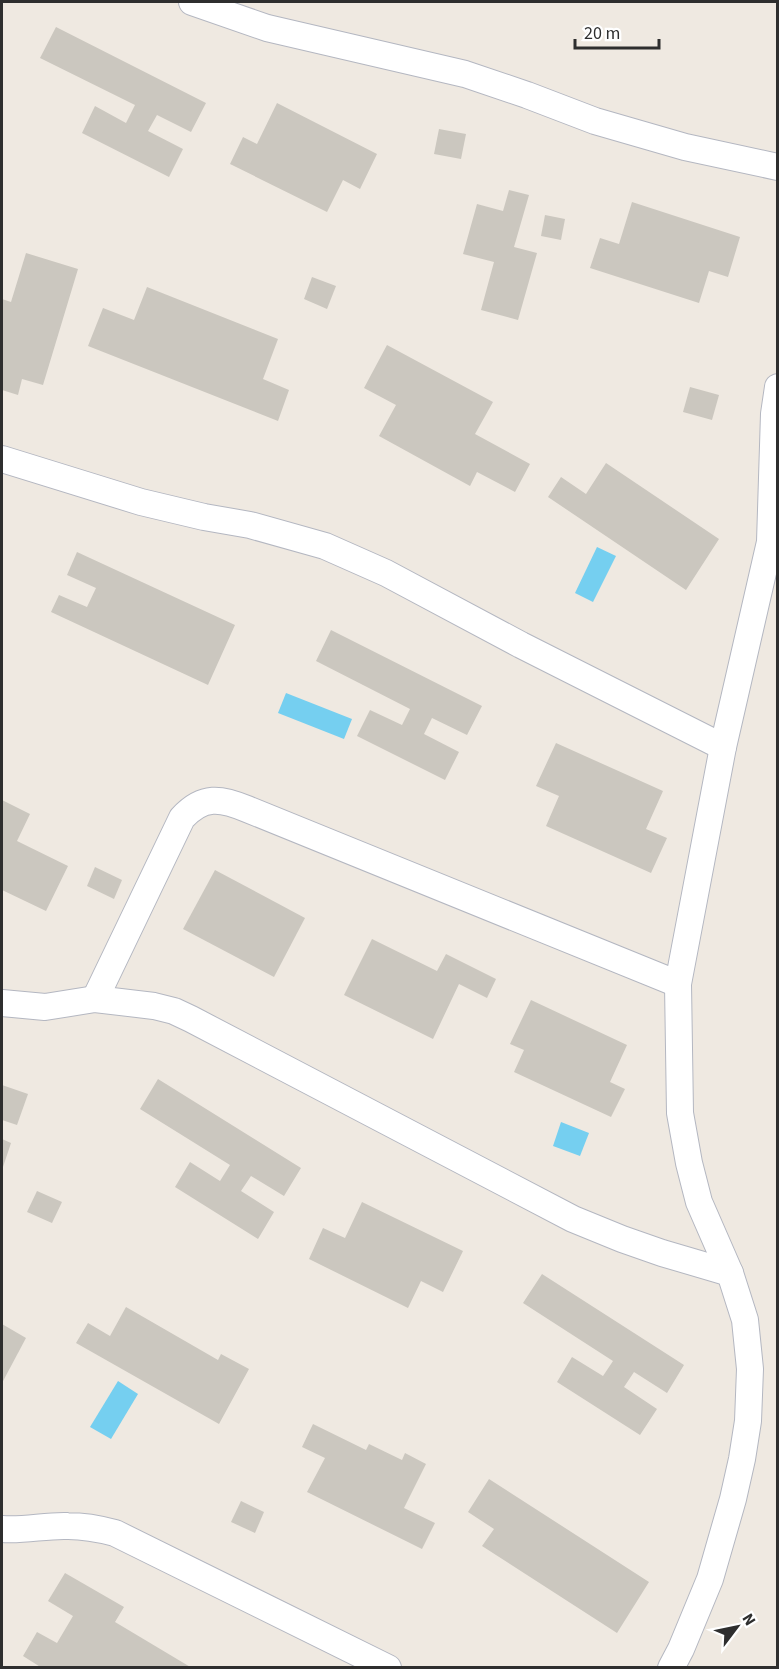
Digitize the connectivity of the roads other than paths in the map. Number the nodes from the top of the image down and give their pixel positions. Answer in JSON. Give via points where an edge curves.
{"nodes":[{"id":1,"x":192,"y":2,"type":"edge"},
{"id":2,"x":777,"y":167,"type":"edge"},
{"id":3,"x":777,"y":387,"type":"edge"},
{"id":4,"x":2,"y":459,"type":"edge"},
{"id":5,"x":723,"y":747,"type":"junction"},
{"id":6,"x":678,"y":984,"type":"junction"},
{"id":7,"x":95,"y":999,"type":"junction"},
{"id":8,"x":2,"y":1003,"type":"edge"},
{"id":9,"x":730,"y":1273,"type":"junction"},
{"id":10,"x":2,"y":1529,"type":"edge"},
{"id":11,"x":388,"y":1668,"type":"edge"},
{"id":12,"x":671,"y":1668,"type":"edge"}],
"edges":[{"from":1,"to":2,"type":"street","via":[[267,28],[465,74],[595,121],[685,147]]},
{"from":3,"to":5,"type":"street","via":[[770,542]]},
{"from":4,"to":5,"type":"street","via":[[141,502],[325,546],[386,573]]},
{"from":5,"to":6,"type":"street"},
{"from":6,"to":7,"type":"street","via":[[217,799],[190,810],[182,818]]},
{"from":6,"to":9,"type":"street","via":[[680,1113],[699,1202]]},
{"from":7,"to":8,"type":"street","via":[[45,1007]]},
{"from":7,"to":9,"type":"street","via":[[174,1011],[573,1219],[642,1246]]},
{"from":9,"to":12,"type":"street","via":[[745,1320],[750,1369],[748,1421],[733,1499],[710,1579]]},
{"from":10,"to":11,"type":"street","via":[[68,1526],[115,1533]]}]}
